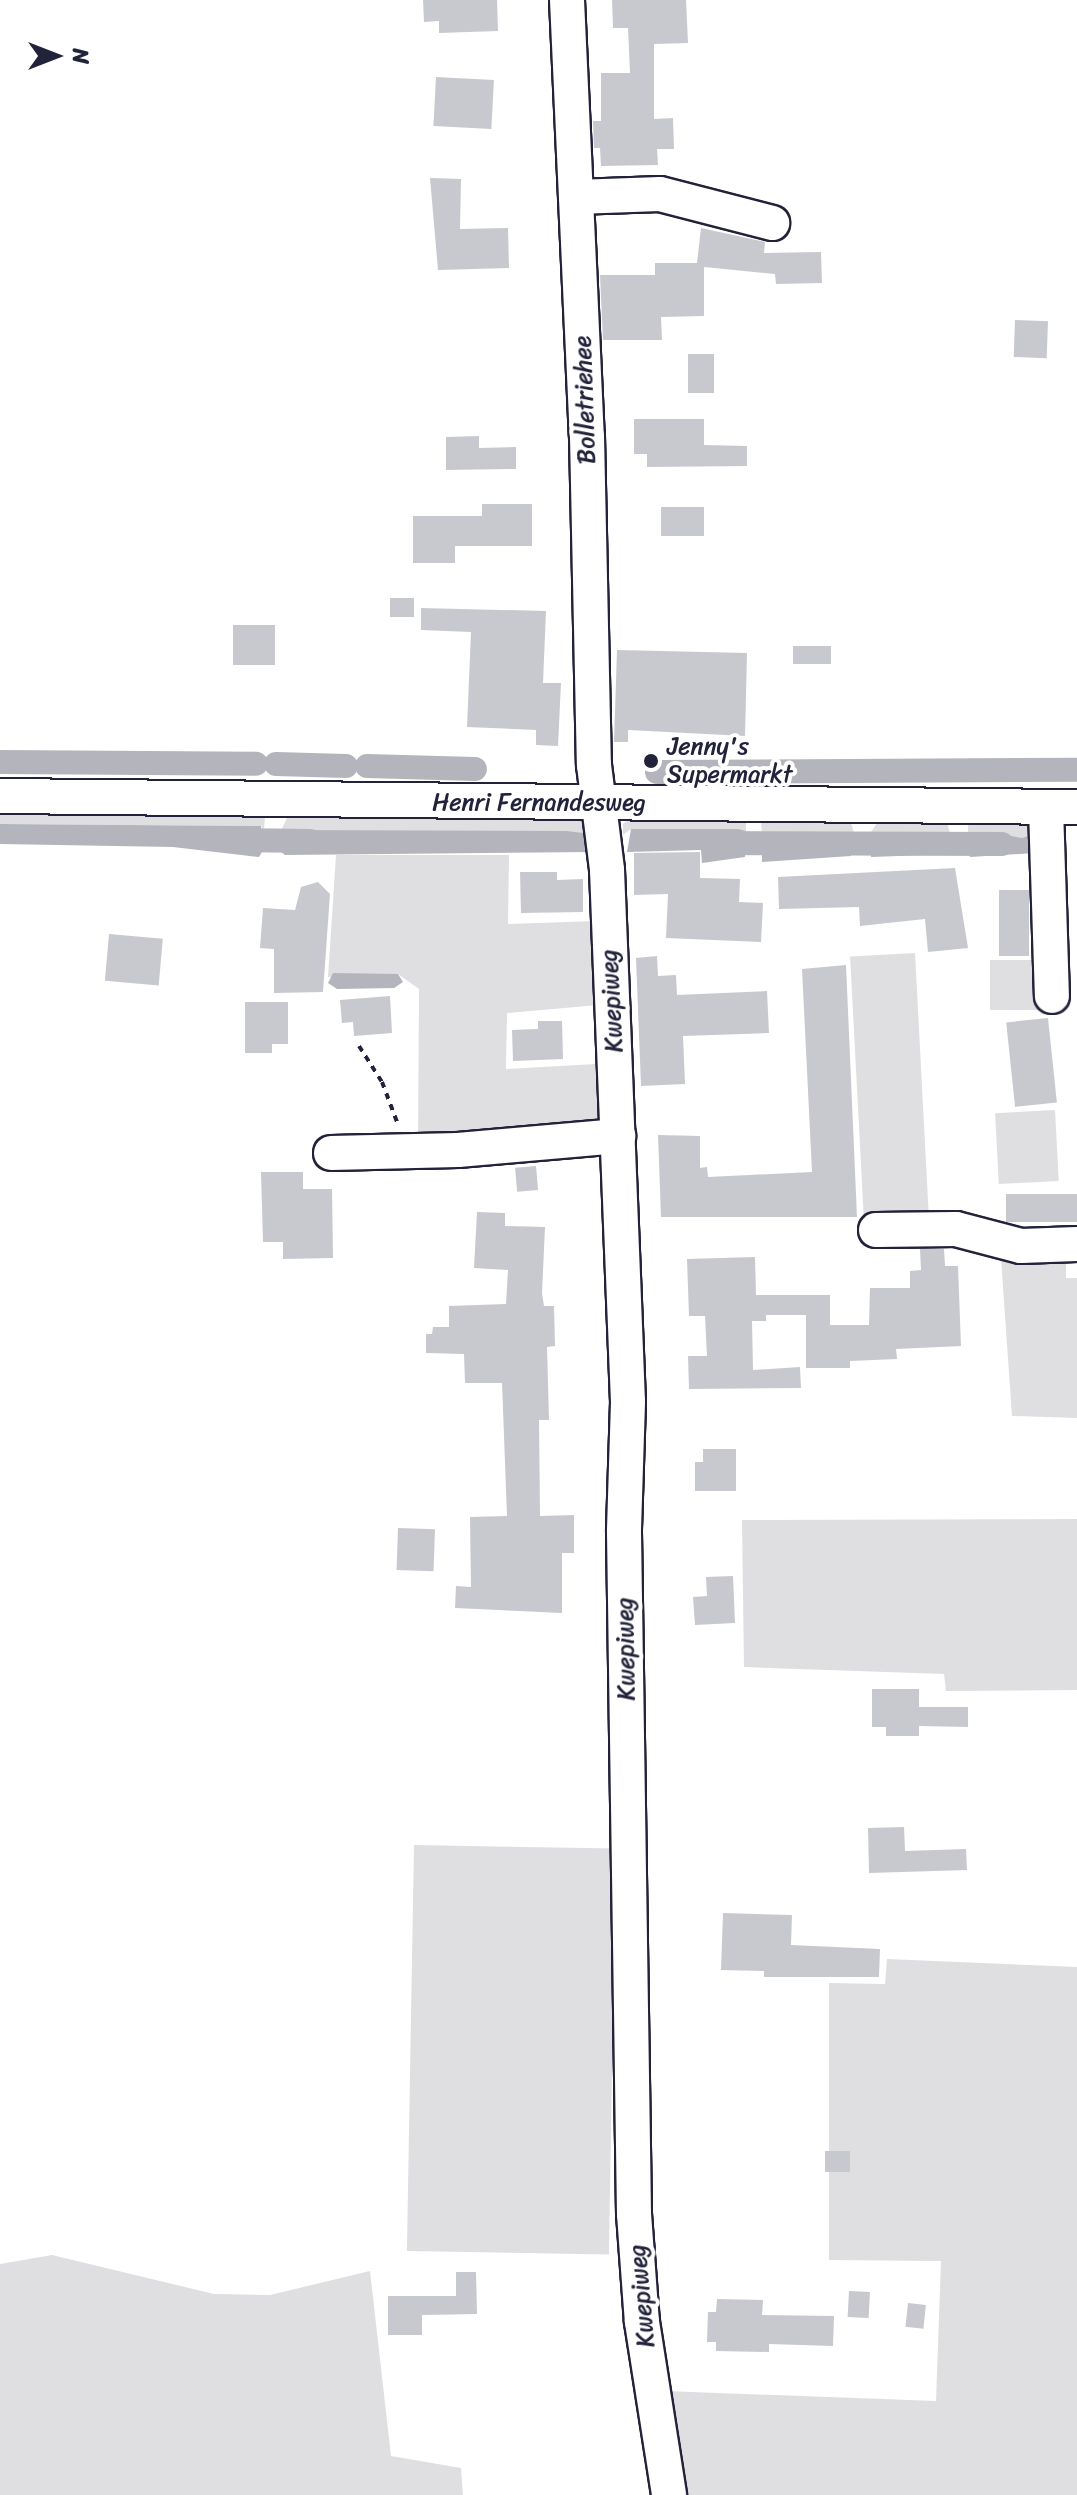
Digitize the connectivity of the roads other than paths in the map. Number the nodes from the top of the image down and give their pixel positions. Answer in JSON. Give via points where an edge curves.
{"nodes":[{"id":1,"x":567,"y":0,"type":"edge"},
{"id":2,"x":576,"y":197,"type":"junction"},
{"id":3,"x":772,"y":223,"type":"dead end"},
{"id":4,"x":0,"y":796,"type":"edge"},
{"id":5,"x":1062,"y":808,"type":"edge"},
{"id":6,"x":601,"y":814,"type":"junction"},
{"id":7,"x":1052,"y":996,"type":"dead end"},
{"id":8,"x":618,"y":1136,"type":"junction"},
{"id":9,"x":331,"y":1153,"type":"dead end"},
{"id":10,"x":876,"y":1230,"type":"dead end"},
{"id":11,"x":1077,"y":1244,"type":"edge"},
{"id":12,"x":669,"y":2495,"type":"edge"}],
"edges":[{"from":1,"to":2,"type":"street","name":"Bolletriehee"},
{"from":2,"to":3,"type":"street","via":[[660,194]]},
{"from":2,"to":6,"type":"street","name":"Bolletriehee"},
{"from":4,"to":6,"type":"street","name":"Henri Fernandesweg"},
{"from":5,"to":6,"type":"street","name":"Henri Fernandesweg"},
{"from":5,"to":7,"type":"street"},
{"from":6,"to":8,"type":"street","name":"Kwepiweg"},
{"from":8,"to":9,"type":"street"},
{"from":8,"to":12,"type":"street","name":"Kwepiweg","via":[[628,1402],[624,1532],[634,2214],[642,2322]]},
{"from":10,"to":11,"type":"street","via":[[956,1229],[1021,1246]]}]}
